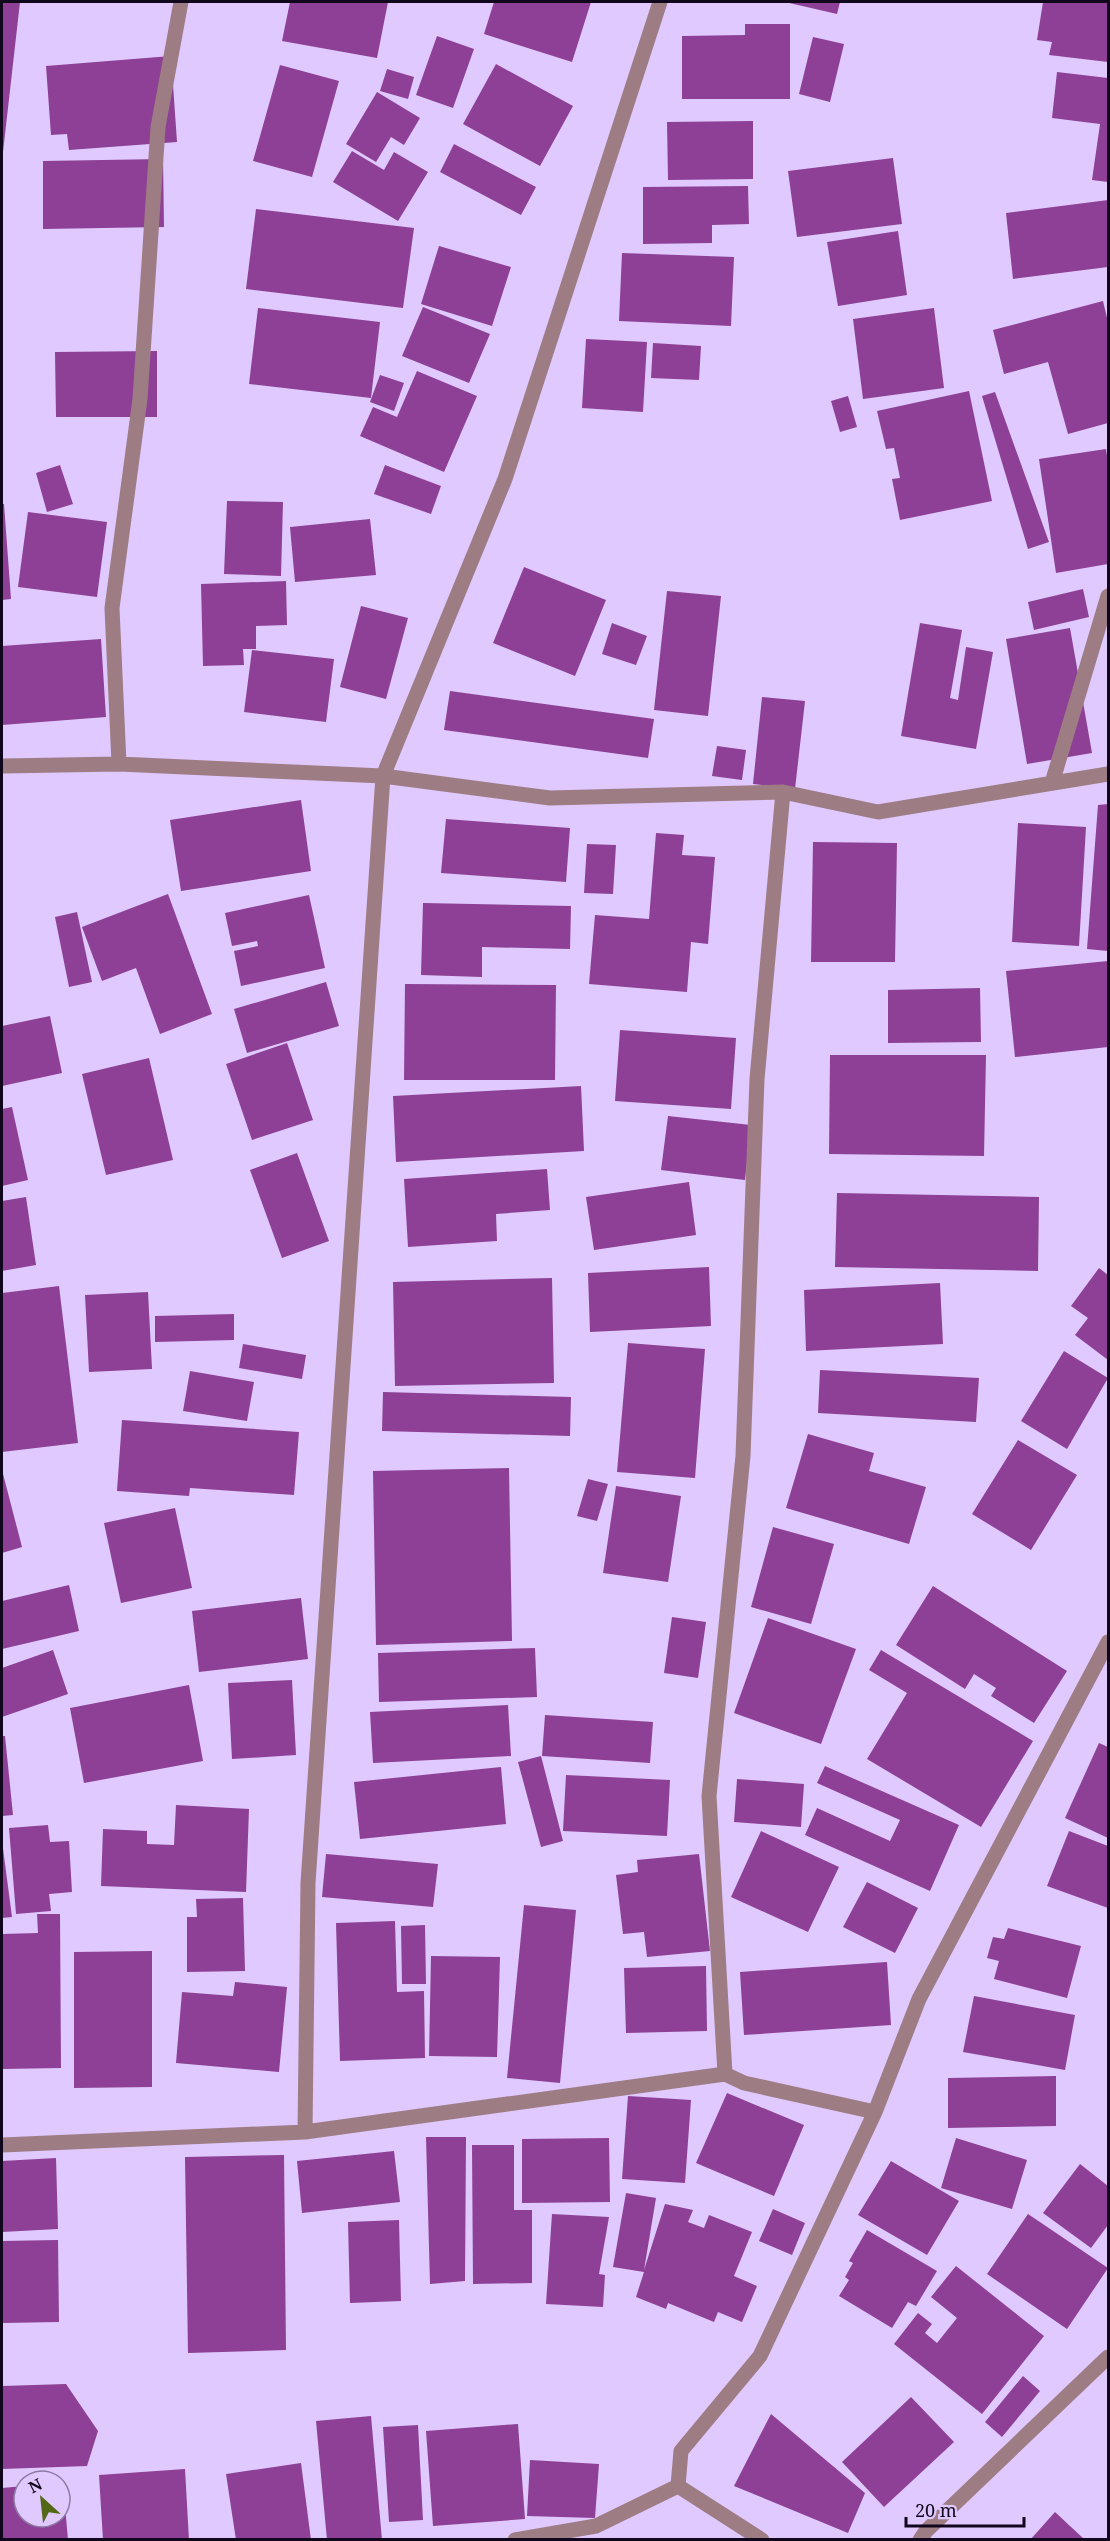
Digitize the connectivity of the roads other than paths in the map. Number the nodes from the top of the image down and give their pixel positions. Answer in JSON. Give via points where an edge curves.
{"nodes":[{"id":1,"x":181,"y":2,"type":"edge"},
{"id":2,"x":660,"y":2,"type":"edge"},
{"id":3,"x":1108,"y":596,"type":"edge"},
{"id":4,"x":119,"y":764,"type":"junction"},
{"id":5,"x":2,"y":766,"type":"edge"},
{"id":6,"x":1108,"y":774,"type":"edge"},
{"id":7,"x":383,"y":776,"type":"junction"},
{"id":8,"x":1052,"y":783,"type":"junction"},
{"id":9,"x":783,"y":792,"type":"junction"},
{"id":10,"x":1108,"y":1642,"type":"edge"},
{"id":11,"x":725,"y":2074,"type":"junction"},
{"id":12,"x":875,"y":2112,"type":"junction"},
{"id":13,"x":305,"y":2132,"type":"junction"},
{"id":14,"x":2,"y":2145,"type":"edge"},
{"id":15,"x":1108,"y":2357,"type":"edge"},
{"id":16,"x":678,"y":2486,"type":"junction"},
{"id":17,"x":515,"y":2540,"type":"edge"},
{"id":18,"x":762,"y":2540,"type":"edge"},
{"id":19,"x":920,"y":2540,"type":"edge"}],
"edges":[{"from":1,"to":4,"type":"street","via":[[158,127],[140,399],[112,609]]},
{"from":2,"to":7,"type":"street","via":[[505,479]]},
{"from":3,"to":8,"type":"street"},
{"from":4,"to":5,"type":"street"},
{"from":4,"to":7,"type":"street"},
{"from":6,"to":8,"type":"street"},
{"from":7,"to":9,"type":"street","via":[[549,798]]},
{"from":7,"to":13,"type":"street","via":[[308,1883]]},
{"from":8,"to":9,"type":"street","via":[[878,812]]},
{"from":9,"to":11,"type":"street","via":[[757,1079],[742,1456],[709,1796]]},
{"from":10,"to":12,"type":"street","via":[[919,1999]]},
{"from":11,"to":12,"type":"street","via":[[744,2083]]},
{"from":11,"to":13,"type":"street"},
{"from":12,"to":16,"type":"street","via":[[760,2356],[681,2451]]},
{"from":13,"to":14,"type":"street"},
{"from":15,"to":19,"type":"street"},
{"from":16,"to":17,"type":"street","via":[[596,2526]]},
{"from":16,"to":18,"type":"street"}]}
